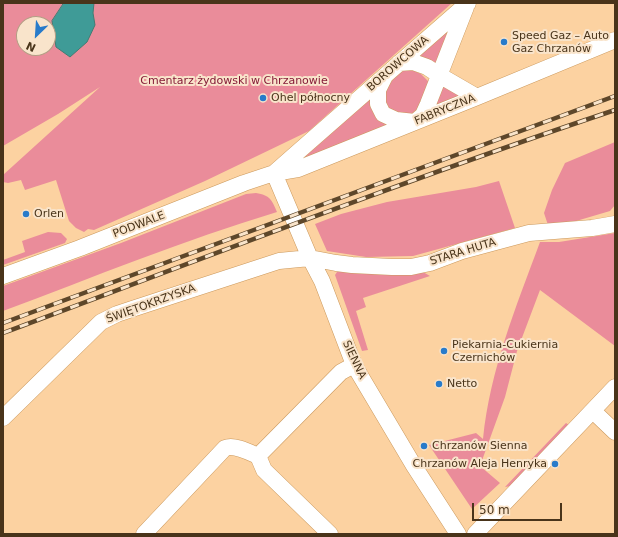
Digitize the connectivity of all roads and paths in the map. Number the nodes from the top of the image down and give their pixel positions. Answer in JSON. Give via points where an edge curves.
{"nodes":[{"id":1,"x":467,"y":3,"type":"edge"},
{"id":2,"x":615,"y":40,"type":"edge"},
{"id":3,"x":399,"y":63,"type":"junction"},
{"id":4,"x":386,"y":75,"type":"junction"},
{"id":5,"x":439,"y":75,"type":"junction"},
{"id":6,"x":477,"y":97,"type":"junction"},
{"id":7,"x":415,"y":122,"type":"junction"},
{"id":8,"x":274,"y":173,"type":"junction"},
{"id":9,"x":615,"y":224,"type":"edge"},
{"id":10,"x":310,"y":258,"type":"junction"},
{"id":11,"x":3,"y":276,"type":"edge"},
{"id":12,"x":354,"y":366,"type":"junction"},
{"id":13,"x":615,"y":387,"type":"edge"},
{"id":14,"x":593,"y":411,"type":"junction"},
{"id":15,"x":3,"y":418,"type":"edge"},
{"id":16,"x":615,"y":432,"type":"edge"},
{"id":17,"x":258,"y":456,"type":"junction"},
{"id":18,"x":144,"y":534,"type":"edge"},
{"id":19,"x":330,"y":534,"type":"edge"},
{"id":20,"x":458,"y":534,"type":"edge"},
{"id":21,"x":475,"y":534,"type":"edge"}],
"edges":[{"from":1,"to":3,"type":"street","name":"BOROWCOWA"},
{"from":1,"to":5,"type":"street"},
{"from":2,"to":6,"type":"street","name":"FABRYCZNA"},
{"from":3,"to":4,"type":"street","name":"BOROWCOWA"},
{"from":3,"to":5,"type":"street","via":[[413,62]]},
{"from":4,"to":7,"type":"street","via":[[378,90],[378,104],[383,114],[396,120]]},
{"from":4,"to":8,"type":"street","name":"BOROWCOWA"},
{"from":5,"to":6,"type":"street"},
{"from":5,"to":7,"type":"street","via":[[423,114]]},
{"from":6,"to":7,"type":"street","name":"FABRYCZNA"},
{"from":7,"to":8,"type":"street","name":"FABRYCZNA","via":[[298,169]]},
{"from":8,"to":10,"type":"street","name":"SIENNA"},
{"from":8,"to":11,"type":"street","name":"PODWALE"},
{"from":9,"to":10,"type":"street","name":"STARA HUTA","via":[[529,233],[411,267],[352,265]]},
{"from":10,"to":12,"type":"street","name":"SIENNA","via":[[322,281]]},
{"from":10,"to":15,"type":"street","name":"ŚWIĘTOKRZYSKA","via":[[279,261],[117,314],[101,322]]},
{"from":12,"to":17,"type":"street","via":[[341,372]]},
{"from":12,"to":20,"type":"street","name":"SIENNA"},
{"from":13,"to":14,"type":"street"},
{"from":14,"to":16,"type":"street"},
{"from":14,"to":21,"type":"street"},
{"from":17,"to":18,"type":"street","via":[[236,447],[224,448]]},
{"from":17,"to":19,"type":"street","via":[[264,470]]}]}
